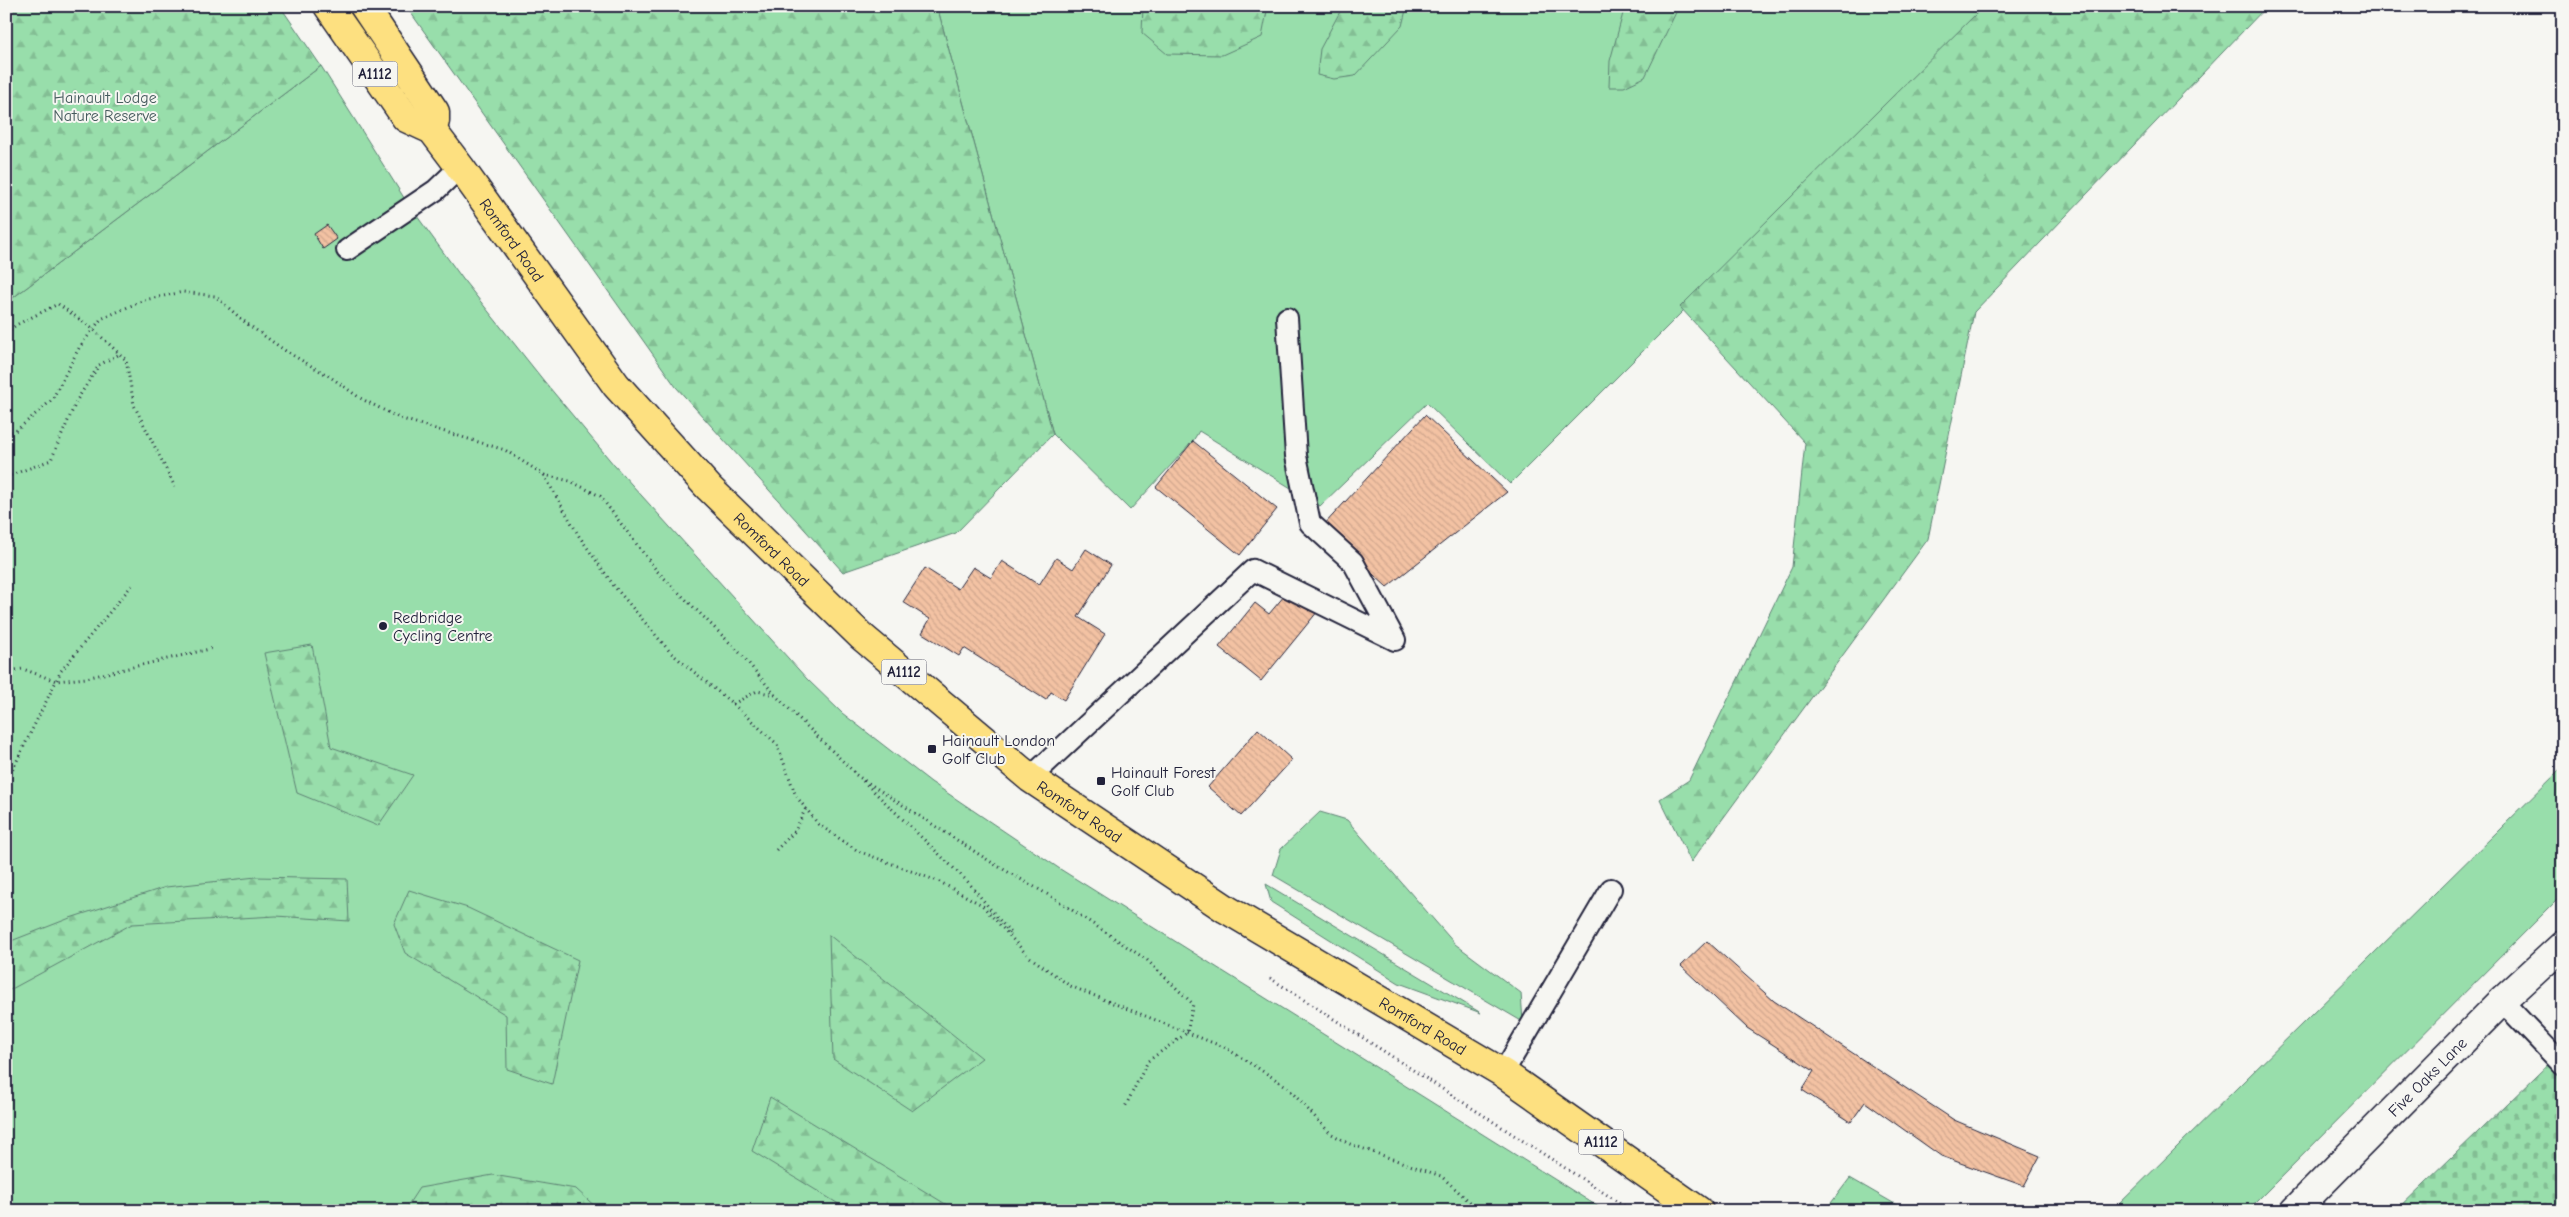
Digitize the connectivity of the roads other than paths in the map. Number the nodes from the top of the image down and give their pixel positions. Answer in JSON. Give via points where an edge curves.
{"nodes":[{"id":1,"x":328,"y":6,"type":"edge"},
{"id":2,"x":364,"y":6,"type":"edge"},
{"id":3,"x":432,"y":130,"type":"junction"},
{"id":4,"x":460,"y":166,"type":"junction"},
{"id":5,"x":347,"y":250,"type":"dead end"},
{"id":6,"x":1288,"y":318,"type":"dead end"},
{"id":7,"x":1030,"y":778,"type":"junction"},
{"id":8,"x":1611,"y":889,"type":"dead end"},
{"id":9,"x":2563,"y":945,"type":"edge"},
{"id":10,"x":2502,"y":1001,"type":"junction"},
{"id":11,"x":2563,"y":1065,"type":"edge"},
{"id":12,"x":1503,"y":1073,"type":"junction"},
{"id":13,"x":1699,"y":1211,"type":"edge"},
{"id":14,"x":2294,"y":1211,"type":"edge"}],
"edges":[{"from":1,"to":3,"type":"main road","name":"Romford Road","number":"A1112","via":[[406,118]]},
{"from":2,"to":3,"type":"main road","number":"A1112","via":[[435,112]]},
{"from":3,"to":4,"type":"main road","name":"Romford Road","number":"A1112"},
{"from":4,"to":5,"type":"lane","via":[[436,190]]},
{"from":4,"to":7,"type":"main road","name":"Romford Road","number":"A1112","via":[[616,385],[709,488],[861,636]]},
{"from":6,"to":7,"type":"lane","via":[[1296,456],[1310,524],[1353,562],[1395,640],[1253,570]]},
{"from":7,"to":12,"type":"main road","name":"Romford Road","number":"A1112","via":[[1226,909]]},
{"from":8,"to":12,"type":"lane"},
{"from":9,"to":10,"type":"street","name":"Five Oaks Lane"},
{"from":10,"to":11,"type":"lane"},
{"from":10,"to":14,"type":"street","name":"Five Oaks Lane"},
{"from":12,"to":13,"type":"main road","name":"Romford Road","number":"A1112"}]}
